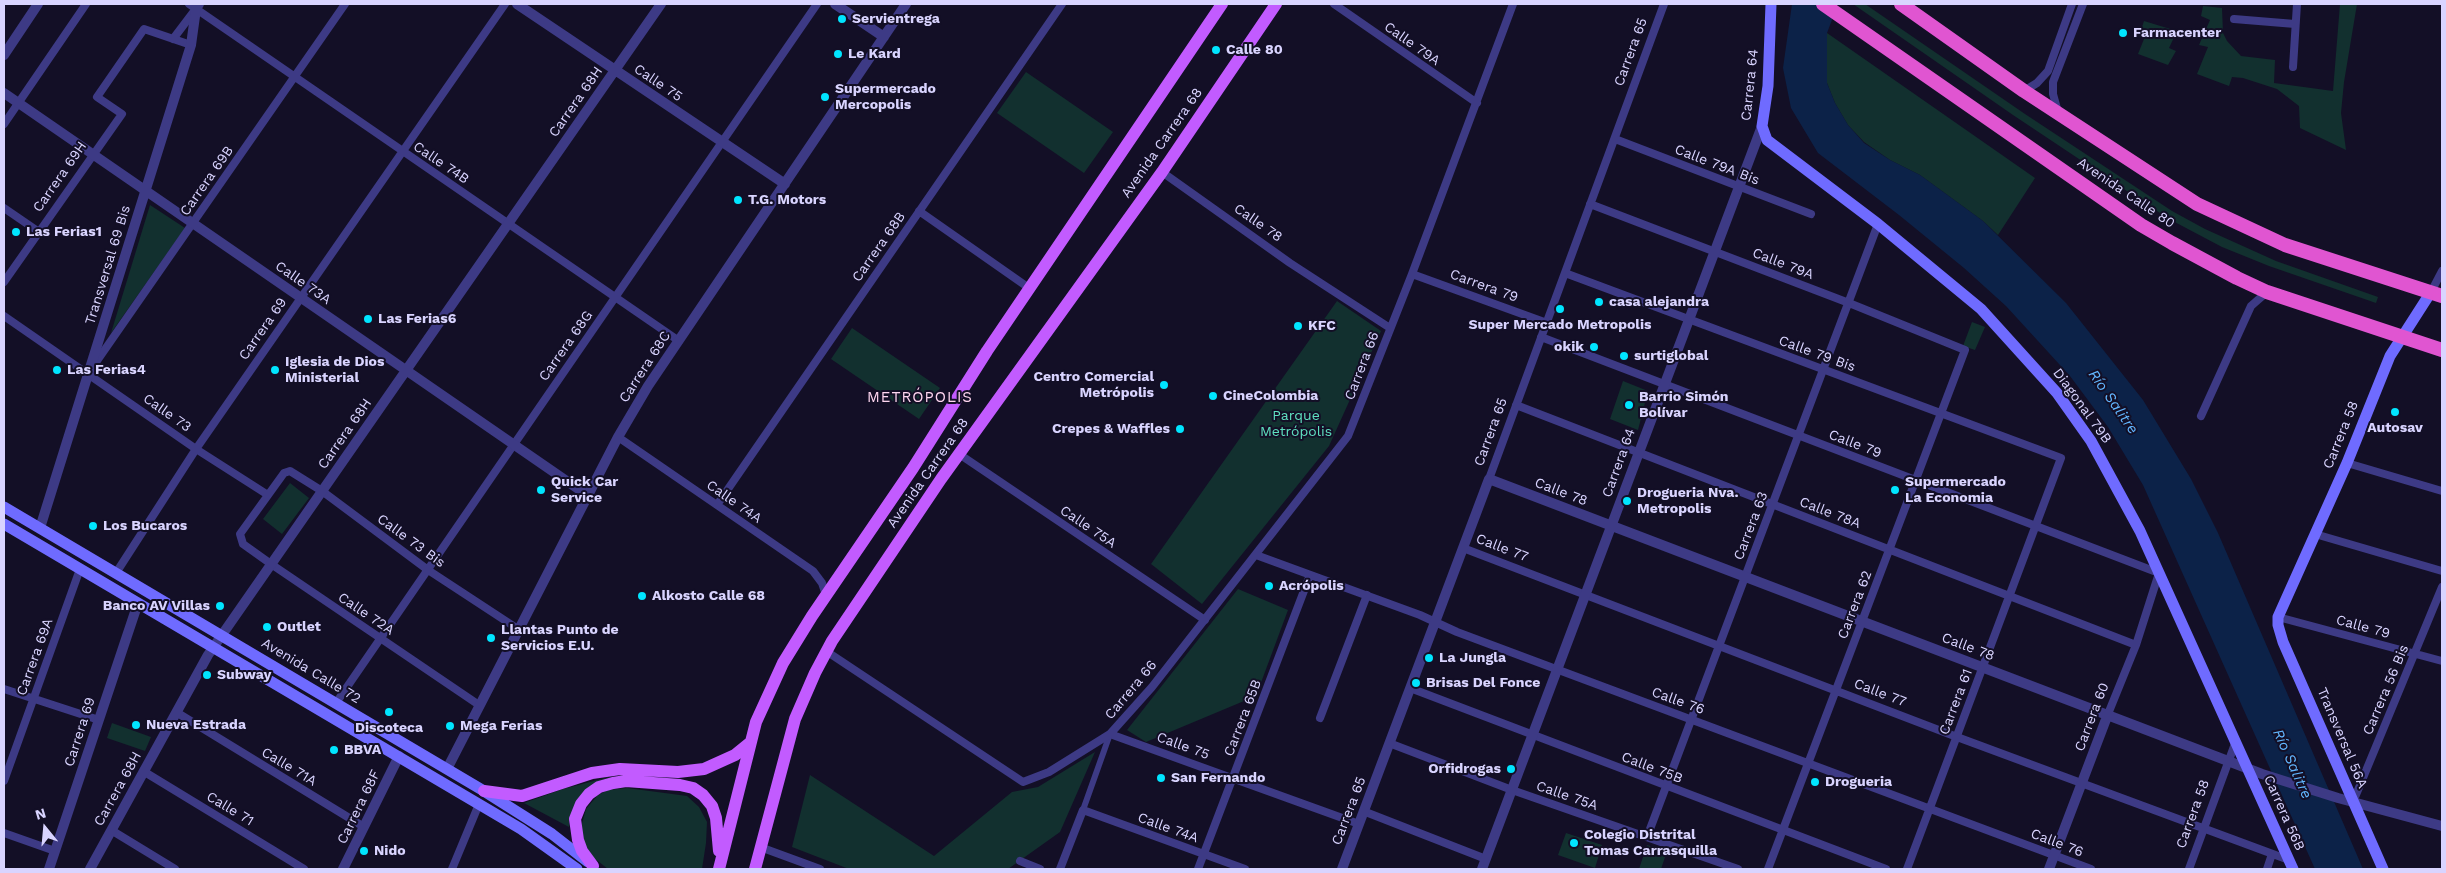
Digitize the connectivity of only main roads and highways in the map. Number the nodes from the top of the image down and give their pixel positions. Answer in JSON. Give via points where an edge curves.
{"nodes":[{"id":1,"x":1222,"y":4,"type":"edge"},
{"id":2,"x":1276,"y":4,"type":"edge"},
{"id":3,"x":1771,"y":4,"type":"edge"},
{"id":4,"x":1823,"y":4,"type":"edge"},
{"id":5,"x":1901,"y":4,"type":"edge"},
{"id":6,"x":1762,"y":126,"type":"joint"},
{"id":7,"x":2437,"y":294,"type":"edge"},
{"id":8,"x":2401,"y":337,"type":"junction"},
{"id":9,"x":2437,"y":348,"type":"edge"},
{"id":10,"x":4,"y":507,"type":"edge"},
{"id":11,"x":4,"y":524,"type":"edge"},
{"id":12,"x":2278,"y":617,"type":"joint"},
{"id":13,"x":751,"y":742,"type":"junction"},
{"id":14,"x":2248,"y":768,"type":"joint"},
{"id":15,"x":484,"y":791,"type":"junction"},
{"id":16,"x":2291,"y":865,"type":"edge"},
{"id":17,"x":719,"y":867,"type":"edge"},
{"id":18,"x":595,"y":868,"type":"edge"},
{"id":19,"x":577,"y":869,"type":"edge"},
{"id":20,"x":755,"y":869,"type":"edge"},
{"id":21,"x":2384,"y":869,"type":"edge"}],
"edges":[{"from":1,"to":13,"type":"main road","name":"Avenida Carrera 68","via":[[826,595],[775,677]]},
{"from":2,"to":20,"type":"main road","name":"Avenida Carrera 68","via":[[1162,172],[958,454],[826,651],[787,744]]},
{"from":3,"to":6,"type":"main road","name":"Carrera 64","via":[[1768,86]]},
{"from":4,"to":8,"type":"highway","name":"Avenida Calle 80","via":[[2141,225],[2252,286]]},
{"from":5,"to":7,"type":"highway","name":"Avenida Calle 80","via":[[2024,91],[2197,204],[2285,245]]},
{"from":6,"to":14,"type":"main road","name":"Diagonal 79B","via":[[1763,133],[1772,144],[1981,308],[2057,392],[2114,480]]},
{"from":7,"to":8,"type":"main road","name":"Carrera 58"},
{"from":8,"to":9,"type":"highway","name":"Avenida Calle 80"},
{"from":8,"to":12,"type":"main road","name":"Carrera 58"},
{"from":10,"to":15,"type":"main road","name":"Avenida Calle 72"},
{"from":11,"to":19,"type":"main road","name":"Avenida Calle 72","via":[[399,756],[545,845]]},
{"from":12,"to":21,"type":"main road","name":"Transversal 56A","via":[[2283,642]]},
{"from":13,"to":15,"type":"main road","via":[[719,764],[688,772],[620,768],[592,773],[522,796]]},
{"from":13,"to":17,"type":"main road","name":"Avenida Carrera 68"},
{"from":14,"to":16,"type":"main road","name":"Carrera 56B"},
{"from":15,"to":18,"type":"main road","name":"Avenida Calle 72","via":[[552,834]]},
{"from":17,"to":18,"type":"main road","via":[[716,818],[703,795],[680,785],[626,781],[599,787],[589,794],[577,811],[578,840]]}]}
